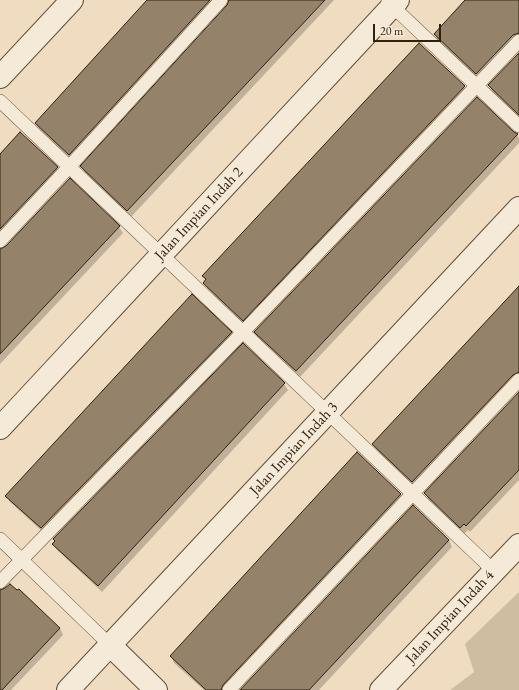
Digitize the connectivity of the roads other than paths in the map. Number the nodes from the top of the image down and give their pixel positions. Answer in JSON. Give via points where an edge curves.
{"nodes":[{"id":1,"x":72,"y":0,"type":"edge"},
{"id":2,"x":221,"y":0,"type":"edge"},
{"id":3,"x":392,"y":2,"type":"edge"},
{"id":4,"x":519,"y":41,"type":"edge"},
{"id":5,"x":0,"y":77,"type":"edge"},
{"id":6,"x":476,"y":86,"type":"junction"},
{"id":7,"x":0,"y":101,"type":"edge"},
{"id":8,"x":519,"y":126,"type":"edge"},
{"id":9,"x":69,"y":167,"type":"junction"},
{"id":10,"x":519,"y":208,"type":"edge"},
{"id":11,"x":0,"y":241,"type":"edge"},
{"id":12,"x":161,"y":254,"type":"junction"},
{"id":13,"x":243,"y":332,"type":"junction"},
{"id":14,"x":519,"y":380,"type":"edge"},
{"id":15,"x":328,"y":413,"type":"junction"},
{"id":16,"x":0,"y":428,"type":"edge"},
{"id":17,"x":413,"y":494,"type":"junction"},
{"id":18,"x":0,"y":539,"type":"edge"},
{"id":19,"x":519,"y":545,"type":"edge"},
{"id":20,"x":21,"y":559,"type":"junction"},
{"id":21,"x":494,"y":571,"type":"junction"},
{"id":22,"x":0,"y":582,"type":"edge"},
{"id":23,"x":110,"y":645,"type":"junction"},
{"id":24,"x":68,"y":690,"type":"edge"},
{"id":25,"x":156,"y":690,"type":"edge"},
{"id":26,"x":229,"y":690,"type":"edge"},
{"id":27,"x":382,"y":690,"type":"edge"}],
"edges":[{"from":1,"to":5,"type":"street"},
{"from":2,"to":9,"type":"lane"},
{"from":3,"to":6,"type":"lane"},
{"from":3,"to":12,"type":"street","name":"Jalan Impian Indah 2"},
{"from":4,"to":6,"type":"lane"},
{"from":6,"to":8,"type":"lane"},
{"from":6,"to":13,"type":"lane"},
{"from":7,"to":9,"type":"lane"},
{"from":9,"to":11,"type":"lane"},
{"from":9,"to":12,"type":"lane"},
{"from":10,"to":15,"type":"street","name":"Jalan Impian Indah 3"},
{"from":12,"to":13,"type":"lane"},
{"from":12,"to":16,"type":"street","name":"Jalan Impian Indah 2"},
{"from":13,"to":15,"type":"lane"},
{"from":13,"to":20,"type":"lane"},
{"from":14,"to":17,"type":"lane"},
{"from":15,"to":17,"type":"lane"},
{"from":15,"to":23,"type":"street","name":"Jalan Impian Indah 3"},
{"from":17,"to":21,"type":"lane"},
{"from":17,"to":26,"type":"lane"},
{"from":18,"to":20,"type":"lane"},
{"from":19,"to":21,"type":"street","name":"Jalan Impian Indah 4"},
{"from":20,"to":22,"type":"lane"},
{"from":20,"to":23,"type":"lane"},
{"from":21,"to":27,"type":"street","name":"Jalan Impian Indah 4"},
{"from":23,"to":24,"type":"street","name":"Jalan Impian Indah 3"},
{"from":23,"to":25,"type":"street"}]}
